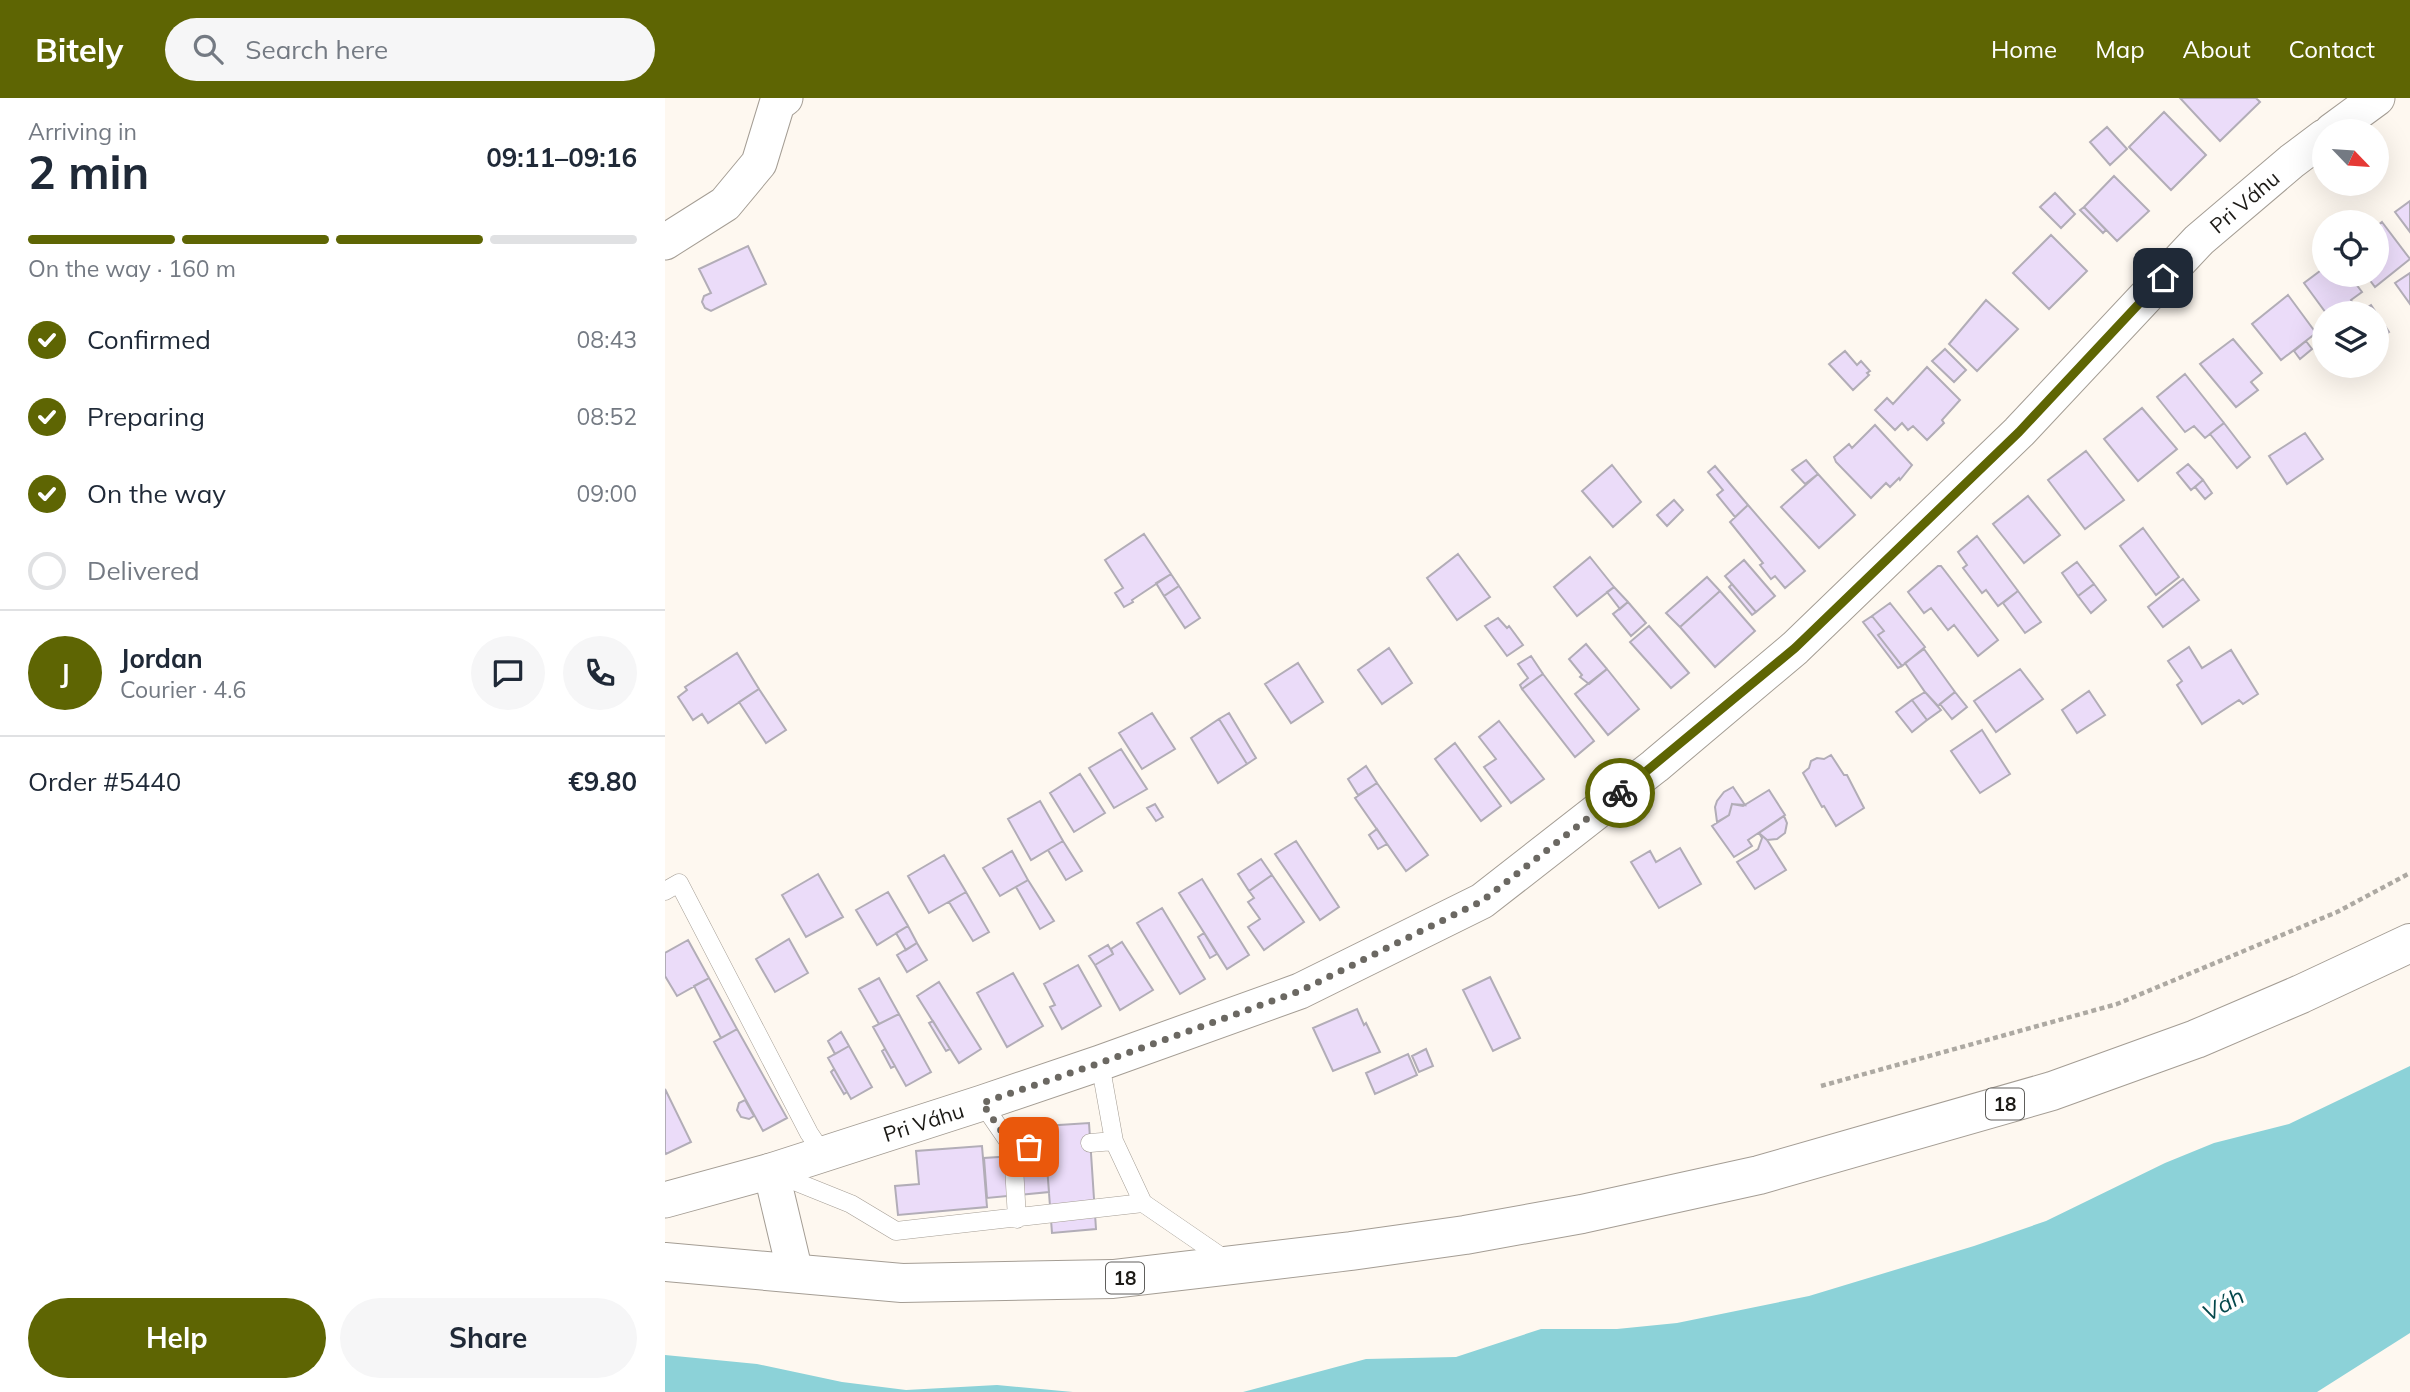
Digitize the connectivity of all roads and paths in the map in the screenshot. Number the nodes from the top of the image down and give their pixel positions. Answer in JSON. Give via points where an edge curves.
{"nodes":[{"id":1,"x":2377,"y":98,"type":"edge"},
{"id":2,"x":780,"y":100,"type":"edge"},
{"id":3,"x":2348,"y":119,"type":"edge"},
{"id":4,"x":2312,"y":146,"type":"edge"},
{"id":5,"x":665,"y":242,"type":"edge"},
{"id":6,"x":2410,"y":873,"type":"edge"},
{"id":7,"x":665,"y":891,"type":"edge"},
{"id":8,"x":2410,"y":943,"type":"edge"},
{"id":9,"x":1100,"y":1063,"type":"junction"},
{"id":10,"x":1821,"y":1086,"type":"dead end"},
{"id":11,"x":982,"y":1103,"type":"junction"},
{"id":12,"x":1114,"y":1141,"type":"junction"},
{"id":13,"x":1090,"y":1143,"type":"dead end"},
{"id":14,"x":1045,"y":1146,"type":"dead end"},
{"id":15,"x":1013,"y":1148,"type":"junction"},
{"id":16,"x":823,"y":1154,"type":"junction"},
{"id":17,"x":771,"y":1171,"type":"junction"},
{"id":18,"x":665,"y":1200,"type":"edge"},
{"id":19,"x":1143,"y":1203,"type":"junction"},
{"id":20,"x":1017,"y":1219,"type":"junction"},
{"id":21,"x":665,"y":1262,"type":"edge"},
{"id":22,"x":1232,"y":1264,"type":"junction"},
{"id":23,"x":795,"y":1272,"type":"junction"}],
"edges":[{"from":1,"to":3,"type":"street"},
{"from":2,"to":5,"type":"street","via":[[759,163],[725,204]]},
{"from":4,"to":9,"type":"street","name":"Pri Váhu","via":[[2199,240],[2019,432],[1795,648],[1655,766],[1482,901],[1300,991]]},
{"from":6,"to":10,"type":"path","via":[[2337,912],[2117,1004]]},
{"from":7,"to":16,"type":"lane","via":[[679,883]]},
{"from":8,"to":22,"type":"main road","number":"18","via":[[2196,1039],[2052,1091],[1836,1154],[1700,1190],[1569,1217],[1352,1251]]},
{"from":9,"to":11,"type":"street","name":"Pri Váhu"},
{"from":9,"to":12,"type":"lane"},
{"from":11,"to":15,"type":"lane"},
{"from":11,"to":16,"type":"street","name":"Pri Váhu"},
{"from":12,"to":13,"type":"lane"},
{"from":12,"to":19,"type":"lane"},
{"from":14,"to":15,"type":"lane"},
{"from":15,"to":20,"type":"lane"},
{"from":16,"to":17,"type":"street","name":"Pri Váhu"},
{"from":17,"to":18,"type":"street","name":"Pri Váhu"},
{"from":17,"to":20,"type":"lane","via":[[851,1204],[896,1231]]},
{"from":17,"to":23,"type":"street"},
{"from":19,"to":20,"type":"lane"},
{"from":19,"to":22,"type":"lane"},
{"from":21,"to":23,"type":"main road","number":"18"},
{"from":22,"to":23,"type":"main road","number":"18","via":[[1113,1279],[1014,1282],[902,1283]]}]}
